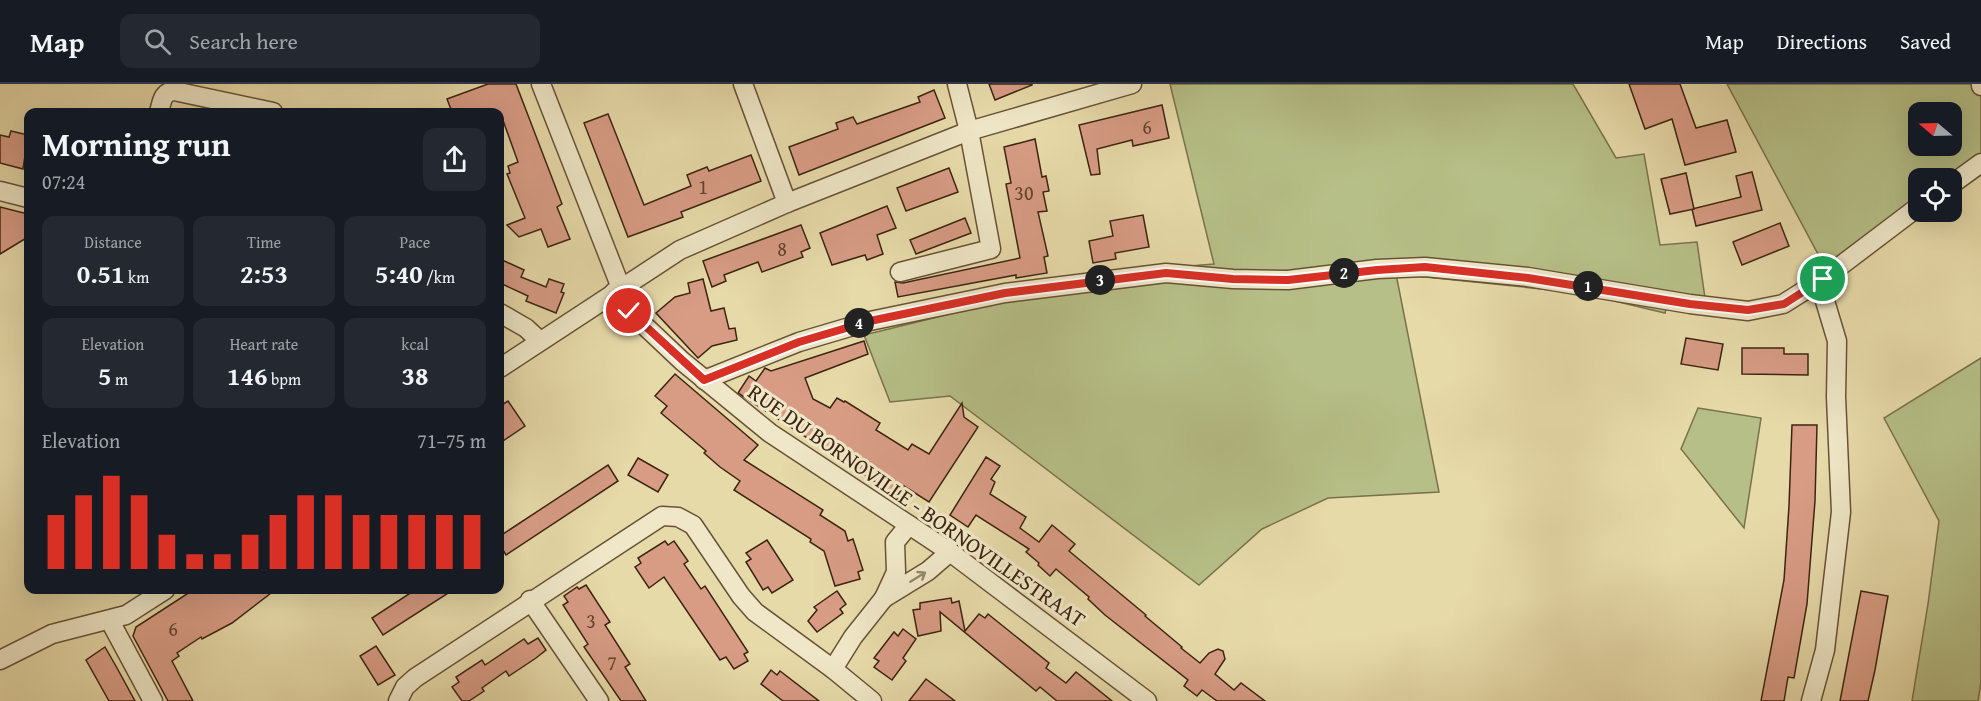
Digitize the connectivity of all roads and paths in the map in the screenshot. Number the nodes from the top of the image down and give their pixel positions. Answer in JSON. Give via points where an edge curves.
{"nodes":[{"id":1,"x":541,"y":84,"type":"edge"},
{"id":2,"x":743,"y":84,"type":"edge"},
{"id":3,"x":957,"y":84,"type":"edge"},
{"id":4,"x":1132,"y":84,"type":"edge"},
{"id":5,"x":160,"y":108,"type":"edge"},
{"id":6,"x":255,"y":108,"type":"edge"},
{"id":7,"x":969,"y":131,"type":"junction"},
{"id":8,"x":1981,"y":163,"type":"edge"},
{"id":9,"x":1962,"y":176,"type":"edge"},
{"id":10,"x":0,"y":190,"type":"edge"},
{"id":11,"x":24,"y":197,"type":"edge"},
{"id":12,"x":787,"y":203,"type":"junction"},
{"id":13,"x":1908,"y":214,"type":"edge"},
{"id":14,"x":900,"y":272,"type":"dead end"},
{"id":15,"x":1819,"y":281,"type":"junction"},
{"id":16,"x":617,"y":290,"type":"junction"},
{"id":17,"x":504,"y":315,"type":"edge"},
{"id":18,"x":540,"y":341,"type":"junction"},
{"id":19,"x":504,"y":365,"type":"edge"},
{"id":20,"x":704,"y":380,"type":"junction"},
{"id":21,"x":909,"y":525,"type":"junction"},
{"id":22,"x":950,"y":552,"type":"junction"},
{"id":23,"x":159,"y":594,"type":"edge"},
{"id":24,"x":884,"y":598,"type":"junction"},
{"id":25,"x":530,"y":600,"type":"junction"},
{"id":26,"x":110,"y":621,"type":"junction"},
{"id":27,"x":0,"y":660,"type":"edge"},
{"id":28,"x":833,"y":669,"type":"junction"},
{"id":29,"x":153,"y":701,"type":"edge"},
{"id":30,"x":398,"y":701,"type":"edge"},
{"id":31,"x":599,"y":701,"type":"edge"},
{"id":32,"x":872,"y":701,"type":"edge"},
{"id":33,"x":1147,"y":701,"type":"edge"},
{"id":34,"x":1811,"y":701,"type":"edge"}],
"edges":[{"from":1,"to":16,"type":"street","name":"RUE DU BORNOVILLE - BORNOVILLESTRAAT"},
{"from":2,"to":12,"type":"street"},
{"from":3,"to":7,"type":"street"},
{"from":4,"to":7,"type":"street"},
{"from":5,"to":6,"type":"street","via":[[163,97],[174,90]]},
{"from":7,"to":12,"type":"street"},
{"from":7,"to":14,"type":"street","via":[[991,249]]},
{"from":8,"to":9,"type":"street"},
{"from":10,"to":11,"type":"street"},
{"from":12,"to":16,"type":"street","via":[[680,250]]},
{"from":13,"to":15,"type":"street"},
{"from":15,"to":20,"type":"street","via":[[1784,304],[1748,310],[1425,267],[1288,280],[1166,273],[1005,293],[870,321],[799,342]]},
{"from":15,"to":34,"type":"street","via":[[1837,341],[1841,512],[1825,650]]},
{"from":16,"to":18,"type":"street"},
{"from":16,"to":20,"type":"street","name":"RUE DU BORNOVILLE - BORNOVILLESTRAAT","via":[[629,311]]},
{"from":17,"to":18,"type":"street"},
{"from":18,"to":19,"type":"street"},
{"from":20,"to":21,"type":"street","name":"RUE DU BORNOVILLE - BORNOVILLESTRAAT","via":[[779,439]]},
{"from":21,"to":22,"type":"street","name":"RUE DU BORNOVILLE - BORNOVILLESTRAAT"},
{"from":21,"to":24,"type":"street","via":[[895,542],[896,572]]},
{"from":24,"to":22,"type":"street","one_way":true},
{"from":22,"to":33,"type":"street","name":"RUE DU BORNOVILLE - BORNOVILLESTRAAT"},
{"from":23,"to":26,"type":"street"},
{"from":24,"to":28,"type":"street"},
{"from":25,"to":28,"type":"street","via":[[657,517],[673,515],[693,525],[756,612]]},
{"from":25,"to":30,"type":"street","via":[[415,678]]},
{"from":25,"to":31,"type":"street"},
{"from":26,"to":27,"type":"street","via":[[52,634]]},
{"from":26,"to":29,"type":"street"},
{"from":28,"to":32,"type":"street"}]}
